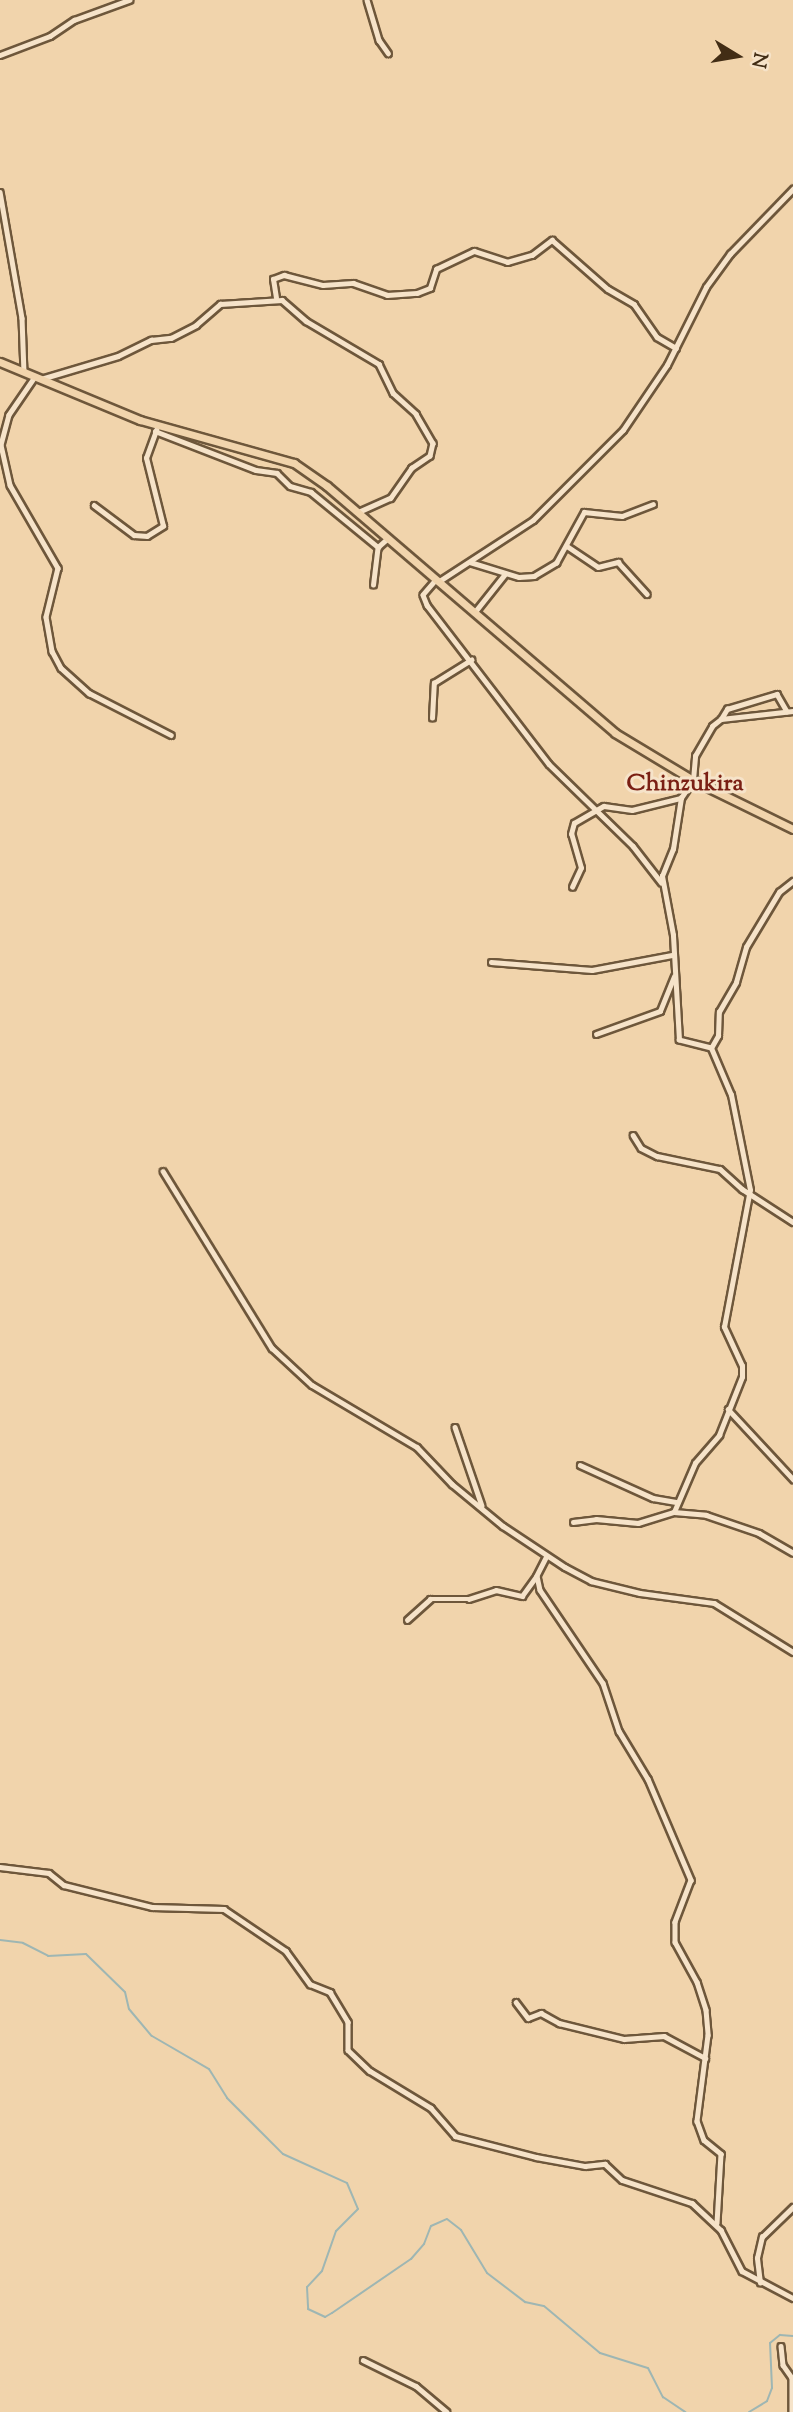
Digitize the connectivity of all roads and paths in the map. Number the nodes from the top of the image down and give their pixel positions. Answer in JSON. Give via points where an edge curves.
{"nodes":[{"id":1,"x":129,"y":0,"type":"edge"},
{"id":2,"x":367,"y":0,"type":"edge"},
{"id":3,"x":388,"y":53,"type":"dead end"},
{"id":4,"x":0,"y":55,"type":"edge"},
{"id":5,"x":793,"y":189,"type":"edge"},
{"id":6,"x":0,"y":192,"type":"edge"},
{"id":7,"x":3,"y":218,"type":"edge"},
{"id":8,"x":276,"y":298,"type":"junction"},
{"id":9,"x":676,"y":348,"type":"junction"},
{"id":10,"x":0,"y":362,"type":"edge"},
{"id":11,"x":24,"y":372,"type":"junction"},
{"id":12,"x":37,"y":378,"type":"junction"},
{"id":13,"x":157,"y":429,"type":"junction"},
{"id":14,"x":653,"y":504,"type":"dead end"},
{"id":15,"x":94,"y":505,"type":"dead end"},
{"id":16,"x":358,"y":513,"type":"junction"},
{"id":17,"x":387,"y":539,"type":"junction"},
{"id":18,"x":567,"y":546,"type":"junction"},
{"id":19,"x":378,"y":547,"type":"junction"},
{"id":20,"x":470,"y":562,"type":"junction"},
{"id":21,"x":505,"y":573,"type":"junction"},
{"id":22,"x":436,"y":581,"type":"junction"},
{"id":23,"x":373,"y":586,"type":"dead end"},
{"id":24,"x":647,"y":594,"type":"dead end"},
{"id":25,"x":473,"y":614,"type":"junction"},
{"id":26,"x":471,"y":660,"type":"junction"},
{"id":27,"x":790,"y":711,"type":"edge"},
{"id":28,"x":432,"y":718,"type":"dead end"},
{"id":29,"x":721,"y":719,"type":"junction"},
{"id":30,"x":171,"y":735,"type":"dead end"},
{"id":31,"x":693,"y":780,"type":"junction"},
{"id":32,"x":681,"y":798,"type":"junction"},
{"id":33,"x":594,"y":809,"type":"junction"},
{"id":34,"x":793,"y":829,"type":"edge"},
{"id":35,"x":793,"y":881,"type":"edge"},
{"id":36,"x":661,"y":882,"type":"junction"},
{"id":37,"x":572,"y":887,"type":"dead end"},
{"id":38,"x":673,"y":955,"type":"junction"},
{"id":39,"x":491,"y":962,"type":"dead end"},
{"id":40,"x":675,"y":976,"type":"junction"},
{"id":41,"x":596,"y":1034,"type":"dead end"},
{"id":42,"x":711,"y":1048,"type":"junction"},
{"id":43,"x":633,"y":1135,"type":"dead end"},
{"id":44,"x":163,"y":1171,"type":"dead end"},
{"id":45,"x":750,"y":1194,"type":"junction"},
{"id":46,"x":793,"y":1222,"type":"edge"},
{"id":47,"x":728,"y":1409,"type":"junction"},
{"id":48,"x":456,"y":1427,"type":"dead end"},
{"id":49,"x":580,"y":1465,"type":"dead end"},
{"id":50,"x":793,"y":1479,"type":"edge"},
{"id":51,"x":676,"y":1502,"type":"junction"},
{"id":52,"x":484,"y":1510,"type":"junction"},
{"id":53,"x":674,"y":1512,"type":"junction"},
{"id":54,"x":573,"y":1522,"type":"dead end"},
{"id":55,"x":793,"y":1553,"type":"edge"},
{"id":56,"x":547,"y":1556,"type":"junction"},
{"id":57,"x":537,"y":1576,"type":"junction"},
{"id":58,"x":407,"y":1620,"type":"dead end"},
{"id":59,"x":793,"y":1652,"type":"edge"},
{"id":60,"x":0,"y":1867,"type":"edge"},
{"id":61,"x":516,"y":2002,"type":"dead end"},
{"id":62,"x":705,"y":2057,"type":"junction"},
{"id":63,"x":793,"y":2207,"type":"edge"},
{"id":64,"x":717,"y":2224,"type":"junction"},
{"id":65,"x":760,"y":2284,"type":"junction"},
{"id":66,"x":793,"y":2298,"type":"edge"},
{"id":67,"x":781,"y":2346,"type":"dead end"},
{"id":68,"x":363,"y":2360,"type":"dead end"},
{"id":69,"x":447,"y":2412,"type":"edge"},
{"id":70,"x":792,"y":2412,"type":"edge"}],
"edges":[{"from":1,"to":4,"type":"street"},
{"from":2,"to":3,"type":"street","via":[[379,40]]},
{"from":5,"to":9,"type":"street","via":[[730,254],[698,300]]},
{"from":6,"to":7,"type":"street"},
{"from":7,"to":11,"type":"street","via":[[23,328]]},
{"from":8,"to":9,"type":"street","via":[[274,279],[284,275],[323,285],[353,283],[387,295],[417,293],[430,288],[436,270],[474,251],[507,262],[532,255],[552,240],[608,289],[634,304],[657,337]]},
{"from":8,"to":12,"type":"street","via":[[220,304],[196,326],[171,338],[151,340],[118,356]]},
{"from":8,"to":16,"type":"street","via":[[379,364],[393,393],[416,414],[433,443],[430,456],[412,468],[391,498]]},
{"from":9,"to":20,"type":"street","via":[[623,430],[533,520]]},
{"from":10,"to":11,"type":"highway"},
{"from":11,"to":12,"type":"highway"},
{"from":12,"to":13,"type":"highway"},
{"from":12,"to":30,"type":"street","via":[[9,415],[2,445],[10,485],[58,569],[46,617],[52,651],[61,668],[89,693]]},
{"from":13,"to":15,"type":"street","via":[[148,446],[147,467],[162,508],[163,526],[152,534],[134,535]]},
{"from":13,"to":16,"type":"highway","via":[[284,459]]},
{"from":13,"to":19,"type":"street","via":[[256,470],[277,473],[290,486],[311,492]]},
{"from":14,"to":18,"type":"street","via":[[622,516],[584,512]]},
{"from":16,"to":17,"type":"highway"},
{"from":17,"to":19,"type":"street"},
{"from":17,"to":22,"type":"highway"},
{"from":18,"to":21,"type":"street","via":[[547,571],[534,576]]},
{"from":18,"to":24,"type":"street","via":[[598,567],[618,562]]},
{"from":19,"to":23,"type":"street"},
{"from":20,"to":21,"type":"street"},
{"from":20,"to":22,"type":"street"},
{"from":21,"to":25,"type":"street"},
{"from":22,"to":25,"type":"highway"},
{"from":22,"to":26,"type":"street","via":[[424,593],[425,603]]},
{"from":25,"to":31,"type":"highway","via":[[589,714]]},
{"from":26,"to":28,"type":"street","via":[[434,683]]},
{"from":26,"to":33,"type":"street","via":[[549,764]]},
{"from":27,"to":29,"type":"street"},
{"from":27,"to":29,"type":"street","via":[[777,694],[727,709]]},
{"from":29,"to":31,"type":"street","via":[[695,755]]},
{"from":31,"to":32,"type":"street"},
{"from":31,"to":34,"type":"highway"},
{"from":32,"to":33,"type":"street","via":[[632,810]]},
{"from":32,"to":36,"type":"street","via":[[673,849]]},
{"from":33,"to":36,"type":"street","via":[[634,846]]},
{"from":33,"to":37,"type":"street","via":[[571,826],[581,868]]},
{"from":35,"to":42,"type":"street","via":[[779,892],[746,947],[736,982],[719,1012],[718,1036]]},
{"from":36,"to":38,"type":"street"},
{"from":38,"to":39,"type":"street","via":[[592,970]]},
{"from":38,"to":40,"type":"street"},
{"from":40,"to":41,"type":"street","via":[[660,1011]]},
{"from":40,"to":42,"type":"street","via":[[679,1040]]},
{"from":42,"to":45,"type":"street","via":[[731,1094]]},
{"from":43,"to":45,"type":"street","via":[[643,1150],[720,1169]]},
{"from":44,"to":52,"type":"street","via":[[277,1355],[312,1385],[417,1447]]},
{"from":45,"to":46,"type":"street"},
{"from":45,"to":47,"type":"street","via":[[724,1322],[743,1369]]},
{"from":47,"to":50,"type":"street"},
{"from":47,"to":51,"type":"street","via":[[719,1435],[695,1463]]},
{"from":48,"to":52,"type":"street"},
{"from":49,"to":51,"type":"street","via":[[653,1498]]},
{"from":51,"to":53,"type":"street"},
{"from":52,"to":56,"type":"street"},
{"from":53,"to":54,"type":"street","via":[[638,1523]]},
{"from":53,"to":55,"type":"street","via":[[706,1515]]},
{"from":56,"to":57,"type":"street"},
{"from":56,"to":59,"type":"street","via":[[591,1581],[715,1603]]},
{"from":57,"to":58,"type":"street","via":[[522,1597],[496,1590],[463,1599],[430,1599]]},
{"from":57,"to":62,"type":"street","via":[[545,1598],[603,1682],[619,1731],[648,1779],[688,1868],[690,1886],[675,1922],[675,1942],[704,2000]]},
{"from":60,"to":64,"type":"street","via":[[49,1873],[64,1885],[152,1907],[224,1909],[264,1933],[286,1951],[310,1983],[333,1995],[348,2022],[348,2050],[370,2071],[431,2108],[455,2136],[536,2157],[585,2166],[605,2164],[622,2180],[692,2203]]},
{"from":61,"to":62,"type":"street","via":[[528,2018],[541,2013],[559,2024],[624,2039],[663,2036]]},
{"from":62,"to":64,"type":"street","via":[[697,2122],[704,2140],[721,2154]]},
{"from":63,"to":65,"type":"street","via":[[762,2237],[757,2259]]},
{"from":64,"to":65,"type":"street","via":[[737,2265]]},
{"from":65,"to":66,"type":"street"},
{"from":67,"to":70,"type":"street","via":[[783,2365],[792,2378]]},
{"from":68,"to":69,"type":"street","via":[[416,2386]]}]}
